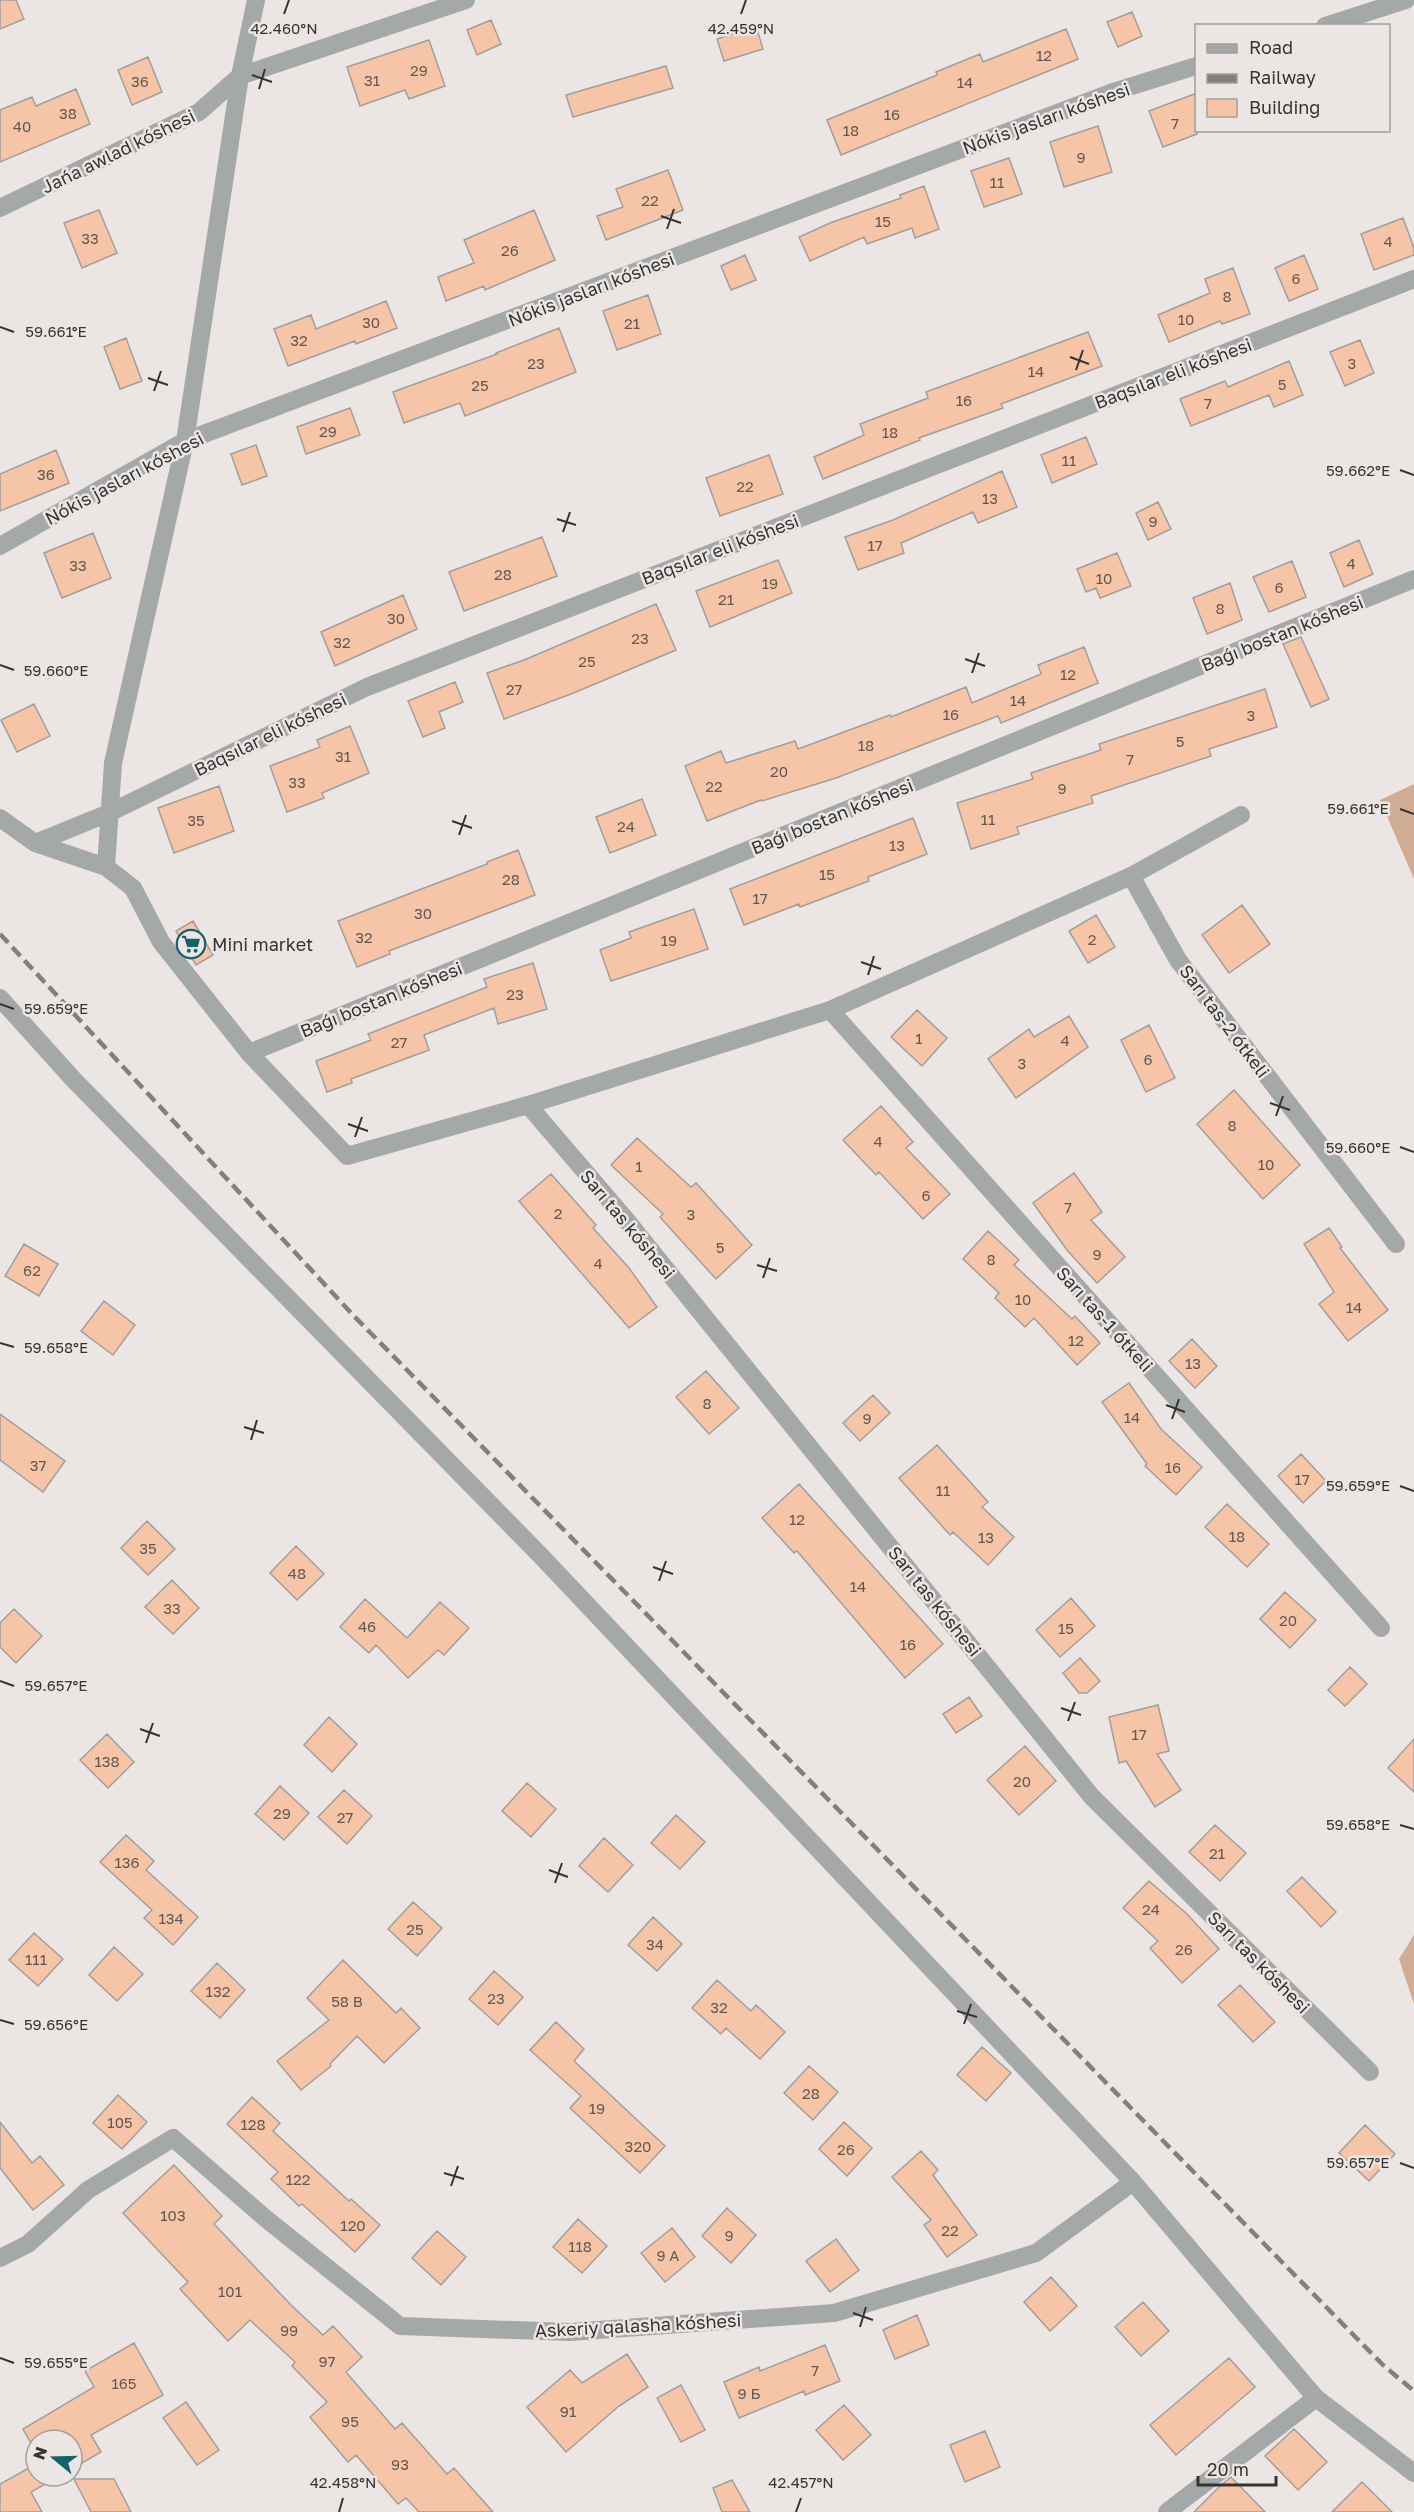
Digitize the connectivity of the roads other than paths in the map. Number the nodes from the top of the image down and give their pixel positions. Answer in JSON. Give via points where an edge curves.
{"nodes":[{"id":1,"x":256,"y":0,"type":"edge"},
{"id":2,"x":466,"y":0,"type":"edge"},
{"id":3,"x":1406,"y":0,"type":"edge"},
{"id":4,"x":1331,"y":24,"type":"edge"},
{"id":5,"x":1195,"y":67,"type":"edge"},
{"id":6,"x":240,"y":76,"type":"junction"},
{"id":7,"x":0,"y":208,"type":"edge"},
{"id":8,"x":1414,"y":279,"type":"edge"},
{"id":9,"x":185,"y":441,"type":"junction"},
{"id":10,"x":0,"y":546,"type":"edge"},
{"id":11,"x":1414,"y":579,"type":"edge"},
{"id":12,"x":109,"y":813,"type":"junction"},
{"id":13,"x":1241,"y":815,"type":"dead end"},
{"id":14,"x":0,"y":818,"type":"edge"},
{"id":15,"x":35,"y":843,"type":"junction"},
{"id":16,"x":106,"y":867,"type":"junction"},
{"id":17,"x":1131,"y":876,"type":"junction"},
{"id":18,"x":0,"y":998,"type":"edge"},
{"id":19,"x":830,"y":1010,"type":"junction"},
{"id":20,"x":249,"y":1053,"type":"junction"},
{"id":21,"x":528,"y":1105,"type":"junction"},
{"id":22,"x":1396,"y":1244,"type":"dead end"},
{"id":23,"x":1381,"y":1628,"type":"dead end"},
{"id":24,"x":1370,"y":2072,"type":"dead end"},
{"id":25,"x":1133,"y":2182,"type":"junction"},
{"id":26,"x":0,"y":2258,"type":"edge"},
{"id":27,"x":1316,"y":2398,"type":"junction"},
{"id":28,"x":1414,"y":2473,"type":"edge"},
{"id":29,"x":1167,"y":2512,"type":"edge"}],
"edges":[{"from":1,"to":6,"type":"street"},
{"from":2,"to":6,"type":"street","name":"Jańa awlad kóshesi"},
{"from":3,"to":4,"type":"street"},
{"from":5,"to":9,"type":"street","name":"Nókis jasları kóshesi","via":[[1116,91]]},
{"from":6,"to":7,"type":"street","name":"Jańa awlad kóshesi","via":[[199,112]]},
{"from":6,"to":9,"type":"street"},
{"from":8,"to":12,"type":"street","name":"Baqsılar eli kóshesi","via":[[367,687]]},
{"from":9,"to":10,"type":"street","name":"Nókis jasları kóshesi"},
{"from":9,"to":12,"type":"street","via":[[113,763]]},
{"from":11,"to":20,"type":"street","name":"Baǵı bostan kóshesi"},
{"from":12,"to":15,"type":"street","name":"Baqsılar eli kóshesi"},
{"from":12,"to":16,"type":"street"},
{"from":13,"to":17,"type":"street"},
{"from":14,"to":15,"type":"street"},
{"from":15,"to":16,"type":"street"},
{"from":16,"to":20,"type":"street","via":[[133,888],[161,942]]},
{"from":17,"to":19,"type":"street"},
{"from":17,"to":22,"type":"street","name":"Sarı tas-2 ótkeli","via":[[1178,960]]},
{"from":18,"to":25,"type":"street","via":[[73,1079],[541,1556]]},
{"from":19,"to":21,"type":"street"},
{"from":19,"to":23,"type":"street","name":"Sarı tas-1 ótkeli"},
{"from":20,"to":21,"type":"street","via":[[347,1156]]},
{"from":21,"to":24,"type":"street","name":"Sarı tas kóshesi","via":[[688,1296],[1092,1797]]},
{"from":25,"to":26,"type":"street","name":"Askeriy qalasha kóshesi","via":[[1036,2253],[834,2313],[570,2332],[400,2326],[173,2138],[88,2190],[28,2244]]},
{"from":25,"to":27,"type":"street"},
{"from":27,"to":28,"type":"street"},
{"from":27,"to":29,"type":"street"}]}
